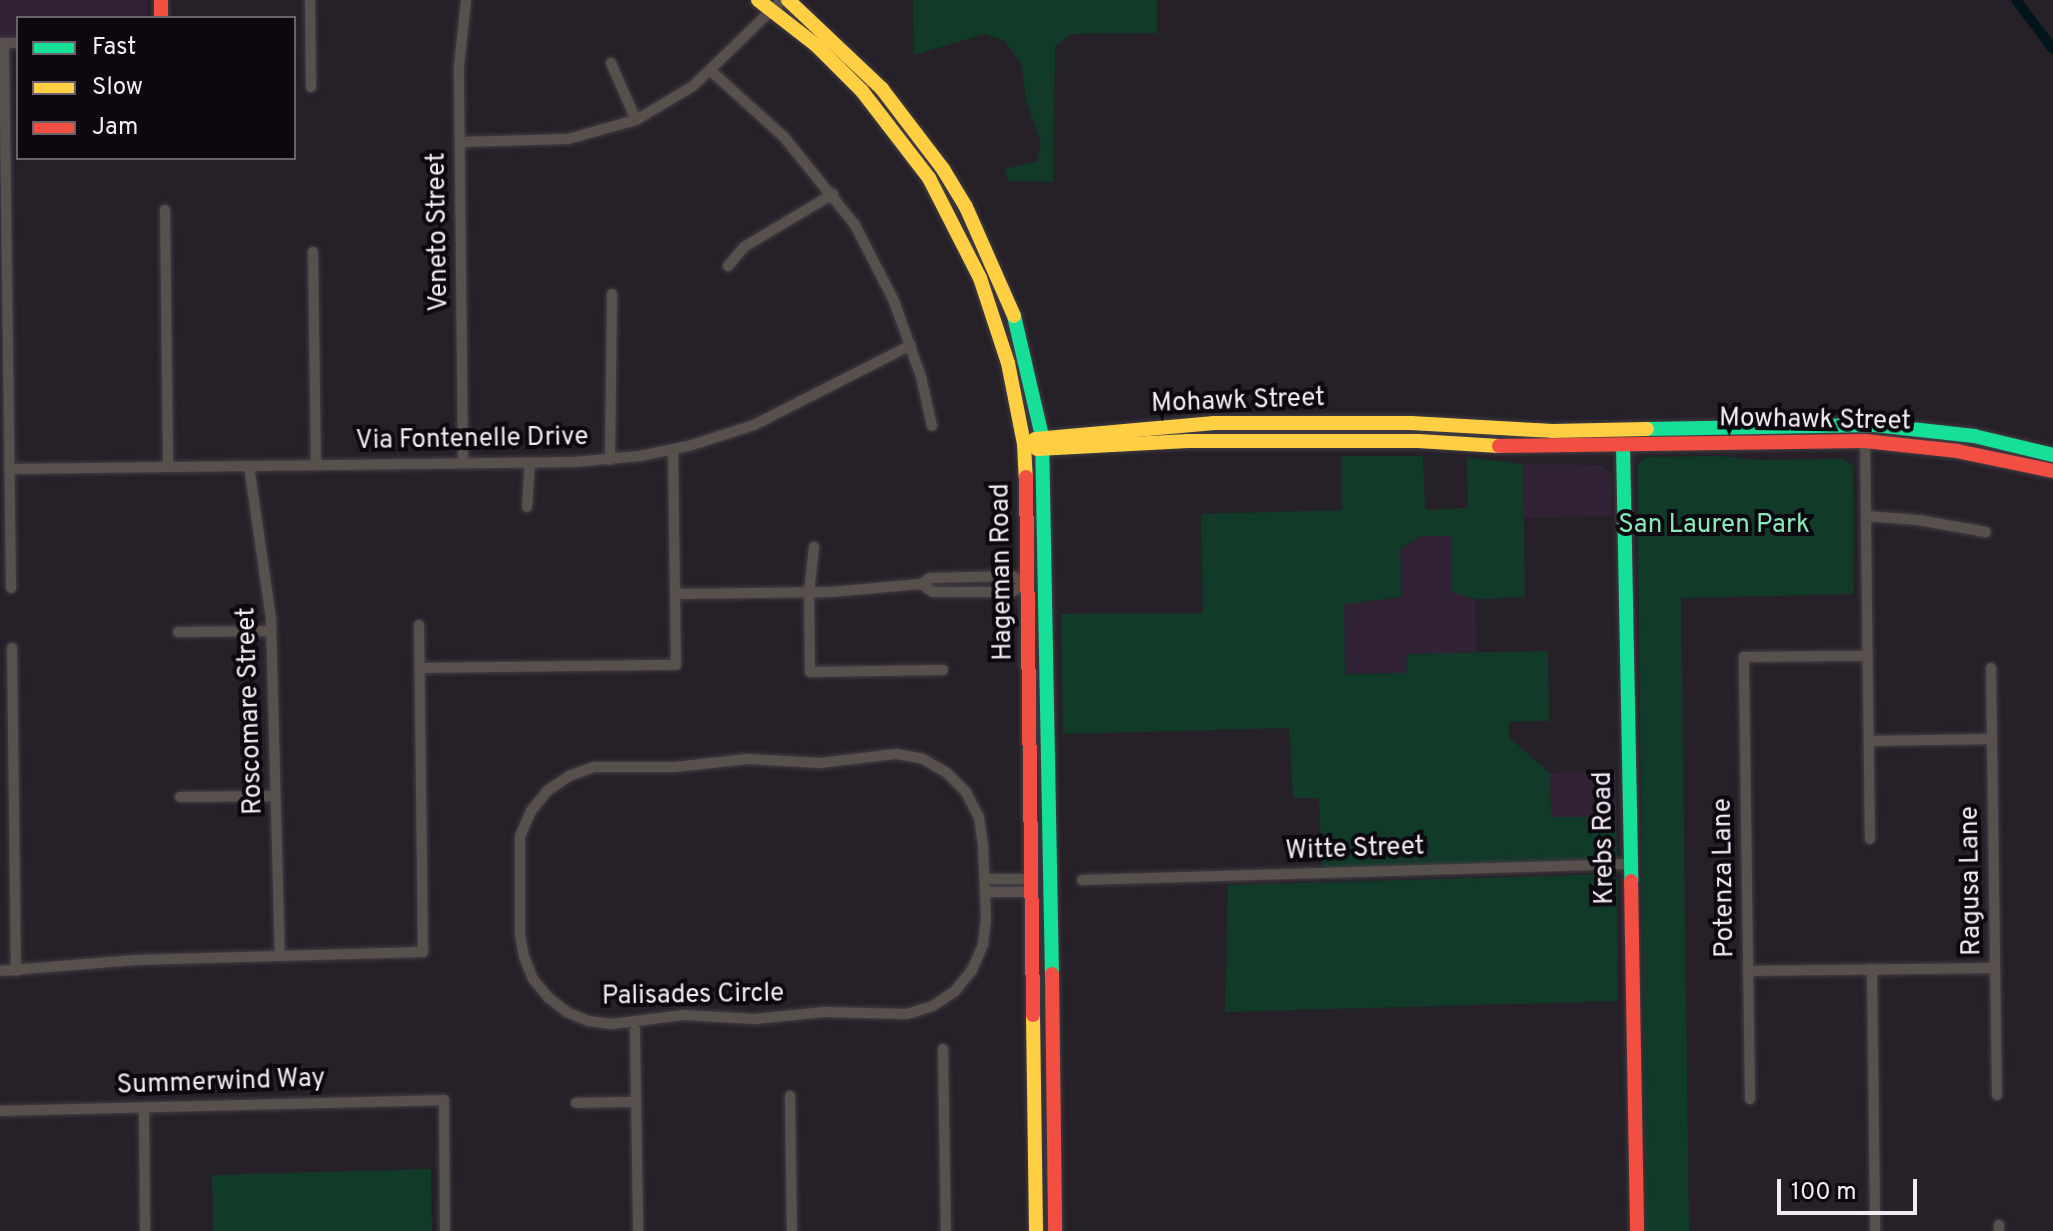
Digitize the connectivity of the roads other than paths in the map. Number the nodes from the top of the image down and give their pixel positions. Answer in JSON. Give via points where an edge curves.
{"nodes":[{"id":1,"x":310,"y":0,"type":"edge"},
{"id":2,"x":466,"y":0,"type":"edge"},
{"id":3,"x":758,"y":0,"type":"edge"},
{"id":4,"x":788,"y":0,"type":"edge"},
{"id":5,"x":776,"y":5,"type":"edge"},
{"id":6,"x":2,"y":43,"type":"edge"},
{"id":7,"x":611,"y":63,"type":"dead end"},
{"id":8,"x":711,"y":71,"type":"junction"},
{"id":9,"x":311,"y":87,"type":"dead end"},
{"id":10,"x":636,"y":120,"type":"junction"},
{"id":11,"x":460,"y":142,"type":"junction"},
{"id":12,"x":833,"y":194,"type":"junction"},
{"id":13,"x":165,"y":210,"type":"dead end"},
{"id":14,"x":313,"y":252,"type":"dead end"},
{"id":15,"x":728,"y":266,"type":"dead end"},
{"id":16,"x":612,"y":294,"type":"dead end"},
{"id":17,"x":911,"y":345,"type":"junction"},
{"id":18,"x":932,"y":426,"type":"dead end"},
{"id":19,"x":1762,"y":427,"type":"junction"},
{"id":20,"x":1983,"y":439,"type":"junction"},
{"id":21,"x":1865,"y":441,"type":"junction"},
{"id":22,"x":1024,"y":444,"type":"junction"},
{"id":23,"x":1042,"y":444,"type":"junction"},
{"id":24,"x":1623,"y":445,"type":"junction"},
{"id":25,"x":673,"y":449,"type":"junction"},
{"id":26,"x":2053,"y":455,"type":"edge"},
{"id":27,"x":610,"y":460,"type":"junction"},
{"id":28,"x":530,"y":462,"type":"junction"},
{"id":29,"x":463,"y":463,"type":"junction"},
{"id":30,"x":316,"y":465,"type":"junction"},
{"id":31,"x":249,"y":466,"type":"junction"},
{"id":32,"x":168,"y":467,"type":"junction"},
{"id":33,"x":9,"y":469,"type":"junction"},
{"id":34,"x":2053,"y":471,"type":"edge"},
{"id":35,"x":527,"y":507,"type":"dead end"},
{"id":36,"x":1866,"y":516,"type":"junction"},
{"id":37,"x":1986,"y":532,"type":"dead end"},
{"id":38,"x":814,"y":547,"type":"dead end"},
{"id":39,"x":1026,"y":583,"type":"junction"},
{"id":40,"x":11,"y":588,"type":"dead end"},
{"id":41,"x":809,"y":592,"type":"junction"},
{"id":42,"x":675,"y":594,"type":"junction"},
{"id":43,"x":419,"y":625,"type":"dead end"},
{"id":44,"x":271,"y":631,"type":"junction"},
{"id":45,"x":178,"y":632,"type":"dead end"},
{"id":46,"x":12,"y":648,"type":"dead end"},
{"id":47,"x":1868,"y":656,"type":"junction"},
{"id":48,"x":420,"y":668,"type":"junction"},
{"id":49,"x":1991,"y":668,"type":"dead end"},
{"id":50,"x":943,"y":670,"type":"dead end"},
{"id":51,"x":1046,"y":686,"type":"junction"},
{"id":52,"x":1992,"y":739,"type":"junction"},
{"id":53,"x":1869,"y":741,"type":"junction"},
{"id":54,"x":275,"y":796,"type":"junction"},
{"id":55,"x":180,"y":797,"type":"dead end"},
{"id":56,"x":1870,"y":839,"type":"dead end"},
{"id":57,"x":1630,"y":864,"type":"junction"},
{"id":58,"x":986,"y":879,"type":"junction"},
{"id":59,"x":1003,"y":879,"type":"junction"},
{"id":60,"x":1082,"y":880,"type":"dead end"},
{"id":61,"x":1032,"y":886,"type":"junction"},
{"id":62,"x":986,"y":892,"type":"junction"},
{"id":63,"x":1003,"y":892,"type":"junction"},
{"id":64,"x":280,"y":956,"type":"junction"},
{"id":65,"x":1995,"y":968,"type":"junction"},
{"id":66,"x":1872,"y":969,"type":"junction"},
{"id":67,"x":0,"y":971,"type":"edge"},
{"id":68,"x":16,"y":971,"type":"junction"},
{"id":69,"x":1748,"y":971,"type":"junction"},
{"id":70,"x":1052,"y":979,"type":"junction"},
{"id":71,"x":635,"y":1030,"type":"dead end"},
{"id":72,"x":943,"y":1049,"type":"dead end"},
{"id":73,"x":1997,"y":1095,"type":"dead end"},
{"id":74,"x":790,"y":1096,"type":"dead end"},
{"id":75,"x":1750,"y":1099,"type":"dead end"},
{"id":76,"x":636,"y":1102,"type":"junction"},
{"id":77,"x":576,"y":1103,"type":"dead end"},
{"id":78,"x":144,"y":1108,"type":"junction"},
{"id":79,"x":0,"y":1111,"type":"edge"},
{"id":80,"x":145,"y":1231,"type":"edge"},
{"id":81,"x":445,"y":1231,"type":"edge"},
{"id":82,"x":638,"y":1231,"type":"edge"},
{"id":83,"x":792,"y":1231,"type":"edge"},
{"id":84,"x":946,"y":1231,"type":"edge"},
{"id":85,"x":1036,"y":1231,"type":"edge"},
{"id":86,"x":1055,"y":1231,"type":"edge"},
{"id":87,"x":1637,"y":1231,"type":"edge"},
{"id":88,"x":1875,"y":1231,"type":"edge"}],
"edges":[{"from":1,"to":9,"type":"street"},
{"from":2,"to":11,"type":"street","name":"Veneto Street","via":[[459,66]]},
{"from":3,"to":5,"type":"main road","name":"Hageman Road"},
{"from":4,"to":23,"type":"main road","name":"Hageman Road","via":[[896,106],[966,207],[1015,320]]},
{"from":5,"to":8,"type":"street"},
{"from":5,"to":22,"type":"main road","name":"Hageman Road","via":[[862,91],[929,178],[969,251],[991,306]]},
{"from":6,"to":33,"type":"street"},
{"from":7,"to":10,"type":"street"},
{"from":8,"to":10,"type":"street"},
{"from":8,"to":12,"type":"street","via":[[784,137]]},
{"from":10,"to":11,"type":"street","via":[[568,139]]},
{"from":11,"to":29,"type":"street","name":"Veneto Street"},
{"from":12,"to":15,"type":"street","via":[[744,247]]},
{"from":12,"to":17,"type":"street","via":[[883,275]]},
{"from":13,"to":32,"type":"street"},
{"from":14,"to":30,"type":"street"},
{"from":16,"to":27,"type":"street"},
{"from":17,"to":18,"type":"street"},
{"from":17,"to":25,"type":"street","name":"Via Fontenelle Drive","via":[[754,425]]},
{"from":19,"to":20,"type":"main road","name":"Mohawk Street","via":[[1875,425]]},
{"from":19,"to":23,"type":"main road","name":"Mohawk Street","via":[[1552,431],[1411,423],[1214,423]]},
{"from":19,"to":24,"type":"main road","via":[[1725,434],[1639,436]]},
{"from":20,"to":21,"type":"main road","via":[[1885,433]]},
{"from":20,"to":26,"type":"main road","name":"Mohawk Street"},
{"from":21,"to":24,"type":"main road","name":"Mowhawk Street"},
{"from":21,"to":34,"type":"main road","name":"Mowhawk Street","via":[[1957,451]]},
{"from":21,"to":36,"type":"street"},
{"from":22,"to":23,"type":"main road","name":"Mohawk Street"},
{"from":22,"to":39,"type":"main road","name":"Hageman Road"},
{"from":23,"to":24,"type":"main road","name":"Mohawk Street"},
{"from":23,"to":51,"type":"main road","name":"Hageman Road"},
{"from":24,"to":57,"type":"main road","name":"Krebs Road"},
{"from":25,"to":27,"type":"street","name":"Via Fontenelle Drive"},
{"from":25,"to":42,"type":"street"},
{"from":27,"to":28,"type":"street","name":"Via Fontenelle Drive"},
{"from":28,"to":29,"type":"street","name":"Via Fontenelle Drive"},
{"from":28,"to":35,"type":"street"},
{"from":29,"to":30,"type":"street","name":"Via Fontenelle Drive"},
{"from":30,"to":31,"type":"street","name":"Via Fontenelle Drive"},
{"from":31,"to":32,"type":"street","name":"Via Fontenelle Drive"},
{"from":31,"to":44,"type":"street","name":"Roscomare Street"},
{"from":32,"to":33,"type":"street","name":"Via Fontenelle Drive"},
{"from":33,"to":40,"type":"street"},
{"from":36,"to":37,"type":"street"},
{"from":36,"to":47,"type":"street"},
{"from":38,"to":41,"type":"street"},
{"from":39,"to":41,"type":"street","via":[[1012,592],[933,592],[921,584]]},
{"from":39,"to":51,"type":"main road","via":[[1036,591],[1038,654]]},
{"from":39,"to":61,"type":"main road","name":"Hageman Road"},
{"from":41,"to":42,"type":"street"},
{"from":41,"to":50,"type":"street","via":[[810,672]]},
{"from":42,"to":48,"type":"street","via":[[676,665]]},
{"from":43,"to":48,"type":"street"},
{"from":44,"to":45,"type":"street"},
{"from":44,"to":54,"type":"street","name":"Roscomare Street"},
{"from":46,"to":68,"type":"street"},
{"from":47,"to":53,"type":"street"},
{"from":47,"to":69,"type":"street","name":"Potenza Lane","via":[[1744,657]]},
{"from":48,"to":64,"type":"street","via":[[423,952]]},
{"from":49,"to":52,"type":"street","name":"Ragusa Lane"},
{"from":51,"to":70,"type":"main road","name":"Hageman Road"},
{"from":52,"to":53,"type":"street"},
{"from":52,"to":65,"type":"street","name":"Ragusa Lane"},
{"from":53,"to":56,"type":"street"},
{"from":54,"to":55,"type":"street"},
{"from":54,"to":64,"type":"street","name":"Roscomare Street"},
{"from":57,"to":60,"type":"street","name":"Witte Street"},
{"from":57,"to":87,"type":"main road","name":"Krebs Road"},
{"from":58,"to":59,"type":"street"},
{"from":58,"to":62,"type":"street","name":"Palisades Circle"},
{"from":58,"to":62,"type":"street","name":"Palisades Circle","via":[[979,817],[966,792],[923,759],[896,754],[820,763],[748,759],[675,767],[594,767],[547,791],[520,836],[517,862],[520,934],[533,979],[567,1012],[612,1024],[684,1015],[754,1019],[825,1012],[907,1014],[933,1006],[972,970],[983,945]]},
{"from":59,"to":61,"type":"street"},
{"from":59,"to":63,"type":"street"},
{"from":61,"to":63,"type":"street"},
{"from":61,"to":70,"type":"main road","via":[[1041,898],[1043,964]]},
{"from":61,"to":85,"type":"main road","name":"Hageman Road"},
{"from":62,"to":63,"type":"street"},
{"from":64,"to":68,"type":"street","via":[[136,960]]},
{"from":65,"to":66,"type":"street"},
{"from":65,"to":73,"type":"street","name":"Ragusa Lane"},
{"from":66,"to":69,"type":"street"},
{"from":66,"to":88,"type":"street"},
{"from":67,"to":68,"type":"street"},
{"from":69,"to":75,"type":"street","name":"Potenza Lane"},
{"from":70,"to":86,"type":"main road","name":"Hageman Road"},
{"from":71,"to":76,"type":"street"},
{"from":72,"to":84,"type":"street"},
{"from":74,"to":83,"type":"street"},
{"from":76,"to":77,"type":"street"},
{"from":76,"to":82,"type":"street"},
{"from":78,"to":79,"type":"street","name":"Summerwind Way"},
{"from":78,"to":80,"type":"street"},
{"from":78,"to":81,"type":"street","name":"Summerwind Way","via":[[444,1100]]}]}
